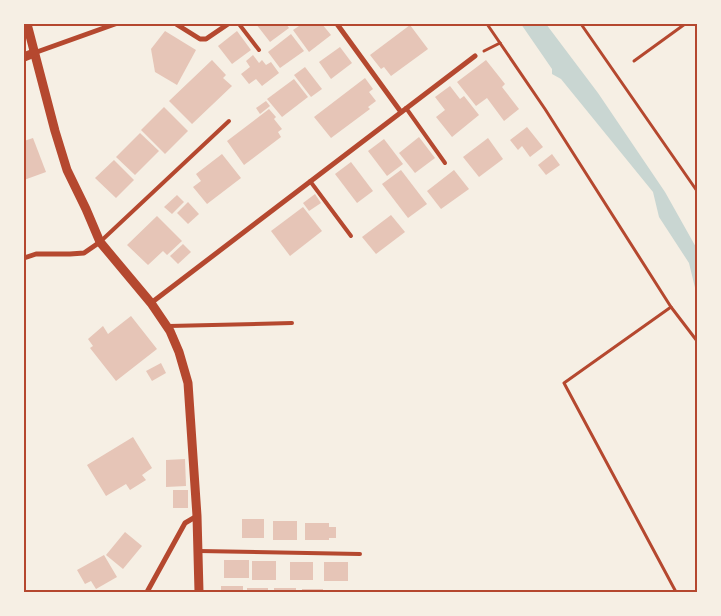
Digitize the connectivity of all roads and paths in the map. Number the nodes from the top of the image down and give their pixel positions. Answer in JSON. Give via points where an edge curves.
{"nodes":[{"id":1,"x":27,"y":24,"type":"edge"},
{"id":2,"x":115,"y":24,"type":"edge"},
{"id":3,"x":176,"y":24,"type":"edge"},
{"id":4,"x":228,"y":24,"type":"edge"},
{"id":5,"x":238,"y":24,"type":"edge"},
{"id":6,"x":337,"y":24,"type":"edge"},
{"id":7,"x":487,"y":24,"type":"edge"},
{"id":8,"x":581,"y":24,"type":"edge"},
{"id":9,"x":685,"y":24,"type":"edge"},
{"id":10,"x":500,"y":43,"type":"junction"},
{"id":11,"x":259,"y":50,"type":"dead end"},
{"id":12,"x":34,"y":53,"type":"junction"},
{"id":13,"x":24,"y":56,"type":"edge"},
{"id":14,"x":475,"y":56,"type":"joint"},
{"id":15,"x":634,"y":61,"type":"dead end"},
{"id":16,"x":404,"y":110,"type":"junction"},
{"id":17,"x":229,"y":121,"type":"dead end"},
{"id":18,"x":445,"y":163,"type":"dead end"},
{"id":19,"x":310,"y":182,"type":"junction"},
{"id":20,"x":697,"y":191,"type":"edge"},
{"id":21,"x":351,"y":236,"type":"dead end"},
{"id":22,"x":100,"y":242,"type":"junction"},
{"id":23,"x":24,"y":258,"type":"edge"},
{"id":24,"x":151,"y":302,"type":"junction"},
{"id":25,"x":671,"y":307,"type":"junction"},
{"id":26,"x":292,"y":323,"type":"dead end"},
{"id":27,"x":166,"y":326,"type":"junction"},
{"id":28,"x":697,"y":340,"type":"edge"},
{"id":29,"x":198,"y":516,"type":"junction"},
{"id":30,"x":198,"y":551,"type":"junction"},
{"id":31,"x":360,"y":554,"type":"dead end"},
{"id":32,"x":147,"y":592,"type":"edge"},
{"id":33,"x":199,"y":592,"type":"edge"},
{"id":34,"x":676,"y":592,"type":"edge"}],
"edges":[{"from":1,"to":12,"type":"street"},
{"from":2,"to":12,"type":"street"},
{"from":3,"to":4,"type":"street","via":[[200,39],[206,39]]},
{"from":5,"to":11,"type":"lane"},
{"from":6,"to":16,"type":"street"},
{"from":7,"to":10,"type":"path"},
{"from":8,"to":20,"type":"path"},
{"from":9,"to":15,"type":"path"},
{"from":10,"to":14,"type":"path"},
{"from":10,"to":25,"type":"path"},
{"from":12,"to":13,"type":"street"},
{"from":12,"to":22,"type":"street","via":[[67,170]]},
{"from":14,"to":16,"type":"street"},
{"from":16,"to":18,"type":"lane"},
{"from":16,"to":19,"type":"street"},
{"from":17,"to":22,"type":"lane"},
{"from":19,"to":21,"type":"lane"},
{"from":19,"to":24,"type":"street"},
{"from":22,"to":23,"type":"street","via":[[84,253],[36,254]]},
{"from":22,"to":24,"type":"street"},
{"from":24,"to":27,"type":"street"},
{"from":25,"to":28,"type":"path"},
{"from":25,"to":34,"type":"path","via":[[564,383]]},
{"from":26,"to":27,"type":"lane"},
{"from":27,"to":29,"type":"street","via":[[188,383]]},
{"from":29,"to":30,"type":"street"},
{"from":29,"to":32,"type":"street","via":[[185,523]]},
{"from":30,"to":31,"type":"lane"},
{"from":30,"to":33,"type":"street"}]}
